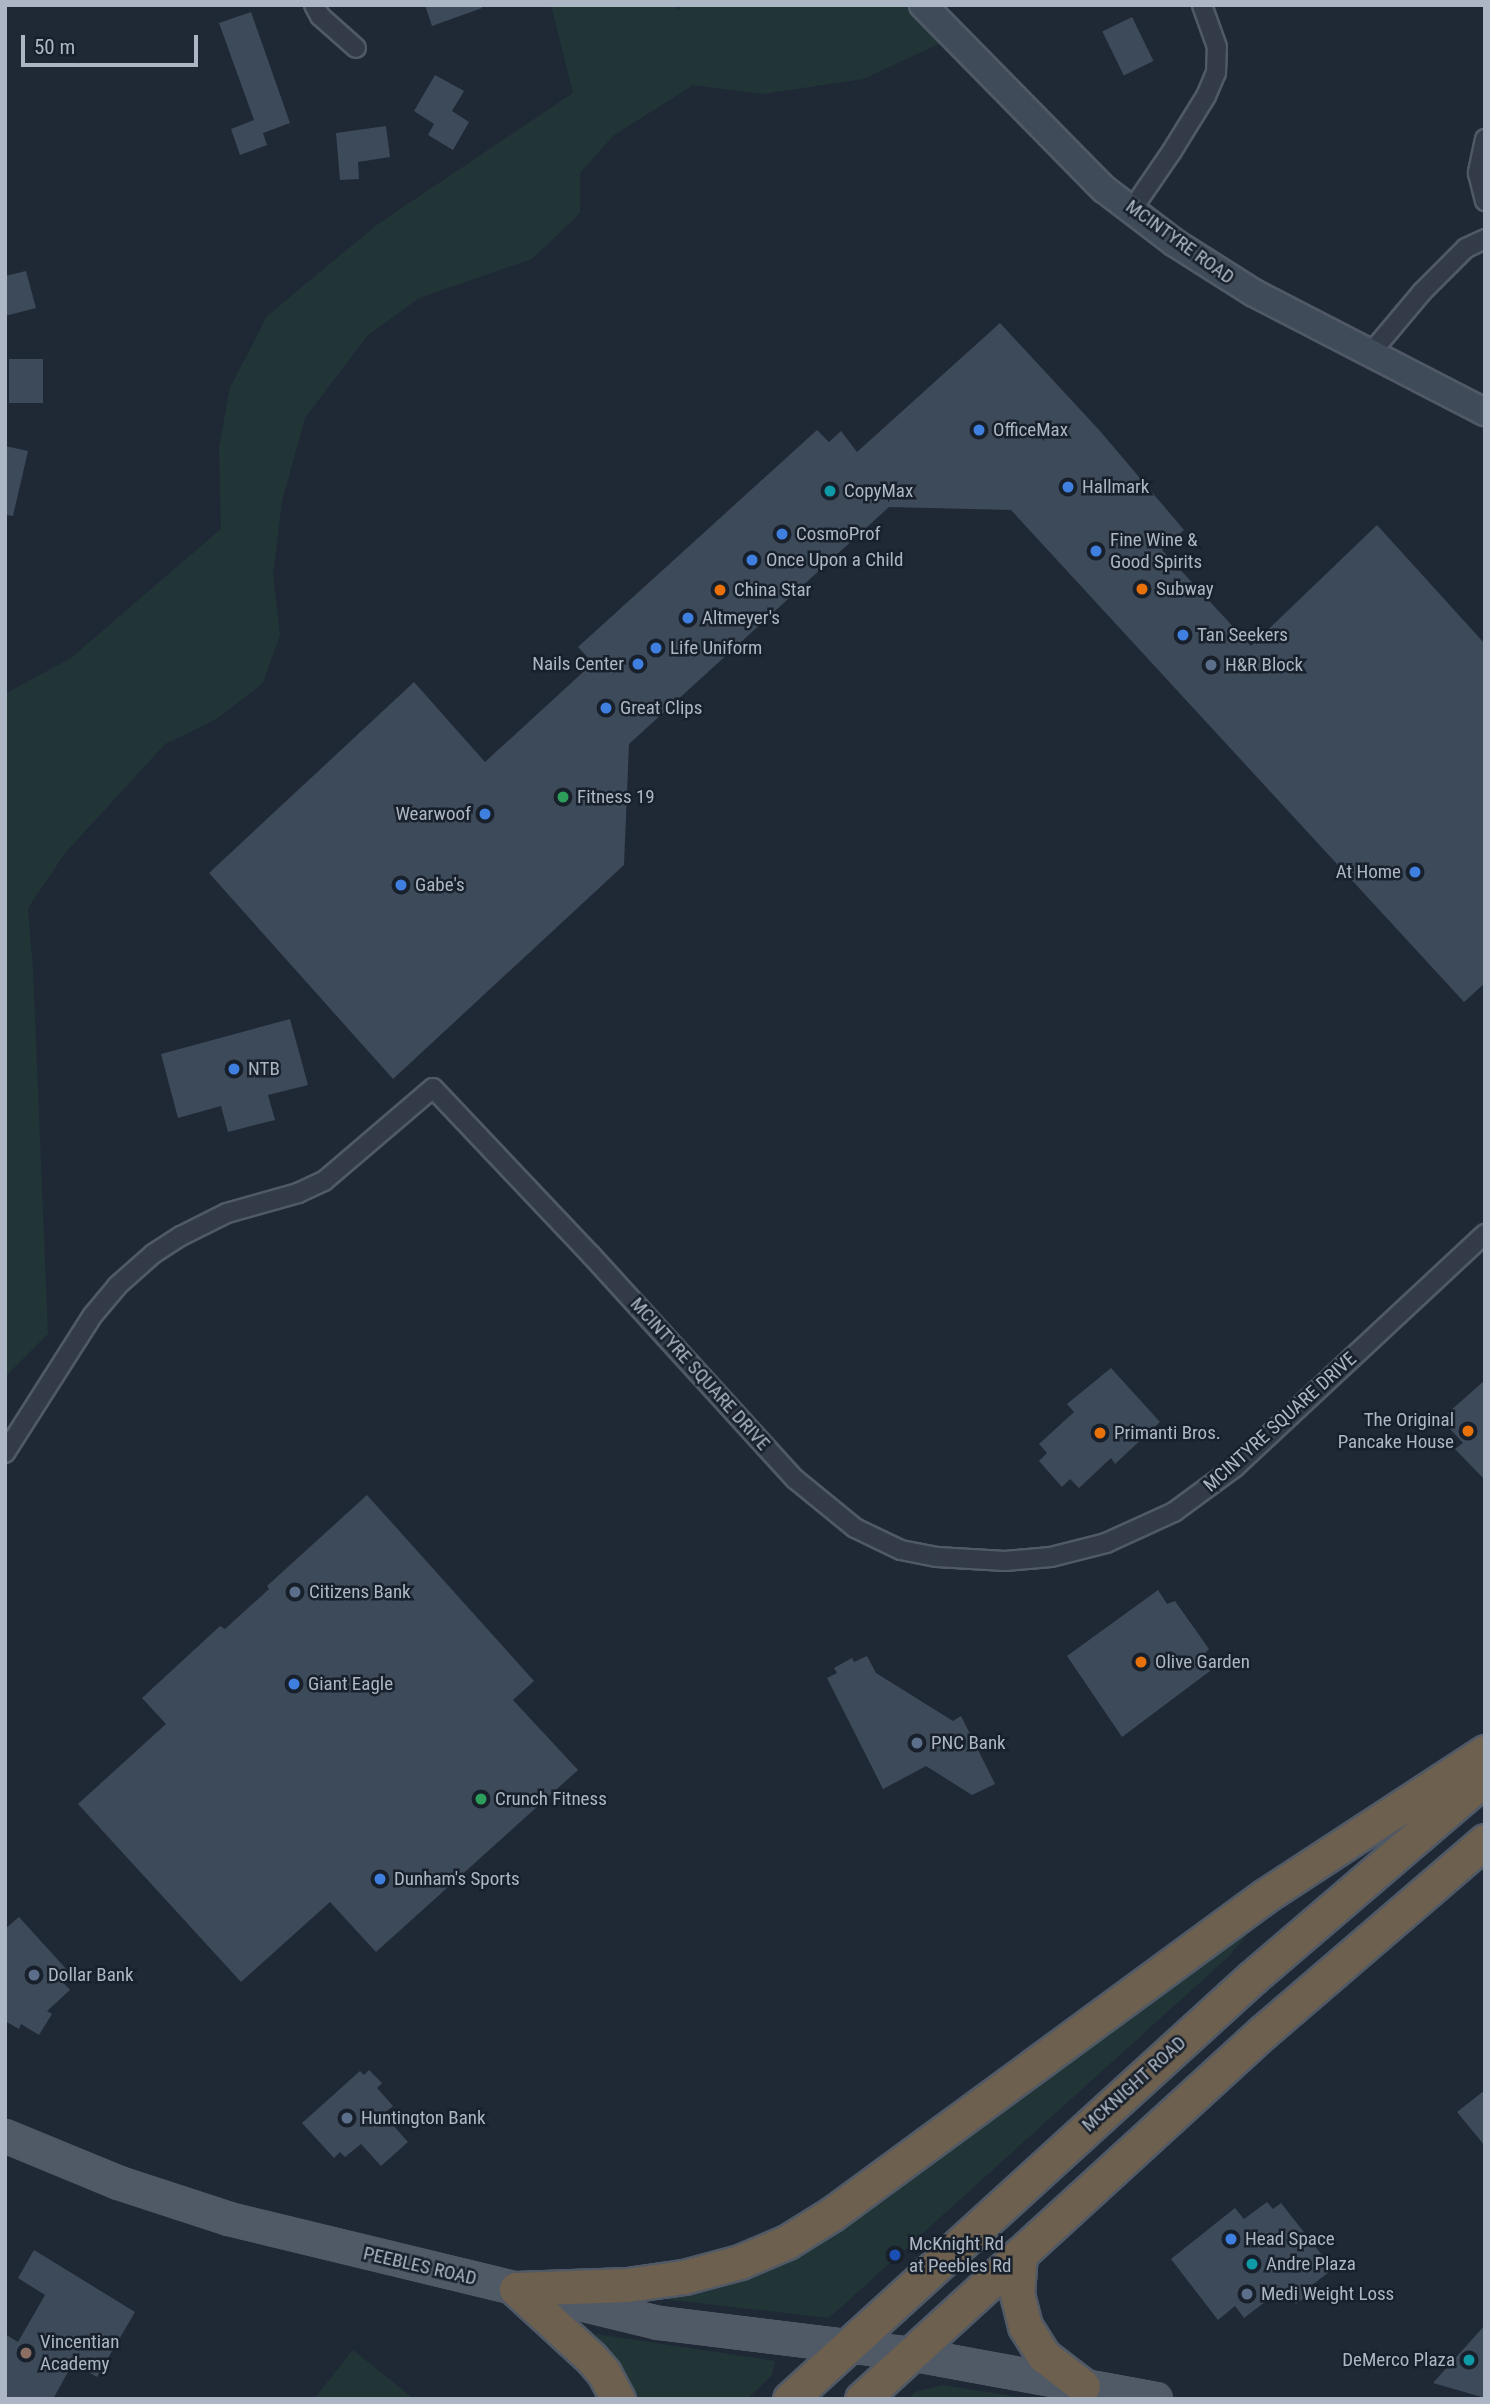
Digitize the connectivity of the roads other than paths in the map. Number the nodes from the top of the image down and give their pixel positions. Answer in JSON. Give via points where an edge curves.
{"nodes":[{"id":1,"x":314,"y":5,"type":"edge"},
{"id":2,"x":923,"y":5,"type":"edge"},
{"id":3,"x":1202,"y":5,"type":"edge"},
{"id":4,"x":356,"y":48,"type":"dead end"},
{"id":5,"x":1485,"y":139,"type":"edge"},
{"id":6,"x":1485,"y":201,"type":"edge"},
{"id":7,"x":1133,"y":208,"type":"junction"},
{"id":8,"x":1485,"y":239,"type":"edge"},
{"id":9,"x":1370,"y":354,"type":"junction"},
{"id":10,"x":1485,"y":412,"type":"edge"},
{"id":11,"x":1485,"y":1234,"type":"edge"},
{"id":12,"x":5,"y":1453,"type":"edge"},
{"id":13,"x":1485,"y":1752,"type":"edge"},
{"id":14,"x":1485,"y":1778,"type":"edge"},
{"id":15,"x":1485,"y":1841,"type":"edge"},
{"id":16,"x":5,"y":2136,"type":"edge"},
{"id":17,"x":1020,"y":2254,"type":"junction"},
{"id":18,"x":516,"y":2290,"type":"junction"},
{"id":19,"x":847,"y":2347,"type":"junction"},
{"id":20,"x":910,"y":2354,"type":"junction"},
{"id":21,"x":1083,"y":2386,"type":"junction"},
{"id":22,"x":618,"y":2399,"type":"edge"},
{"id":23,"x":790,"y":2399,"type":"edge"},
{"id":24,"x":862,"y":2399,"type":"edge"},
{"id":25,"x":1156,"y":2399,"type":"edge"}],
"edges":[{"from":1,"to":4,"type":"street"},
{"from":2,"to":7,"type":"street","name":"MCINTYRE ROAD","via":[[1104,189]]},
{"from":3,"to":7,"type":"street","via":[[1217,47],[1216,73],[1186,129]]},
{"from":5,"to":6,"type":"street","via":[[1478,173]]},
{"from":7,"to":9,"type":"street","name":"MCINTYRE ROAD","via":[[1213,269]]},
{"from":8,"to":9,"type":"street","via":[[1466,248],[1431,283]]},
{"from":9,"to":10,"type":"street","name":"MCINTYRE ROAD"},
{"from":11,"to":12,"type":"street","name":"MCINTYRE SQUARE DRIVE","via":[[1236,1467],[1174,1512],[1127,1535],[1065,1554],[1005,1561],[937,1557],[901,1549],[855,1528],[795,1479],[433,1088],[324,1181],[227,1213],[153,1255],[117,1286],[93,1315]]},
{"from":13,"to":18,"type":"highway","via":[[1265,1896],[832,2214],[787,2242],[740,2262],[684,2277],[627,2285]]},
{"from":14,"to":19,"type":"highway","name":"MCKNIGHT ROAD","via":[[1243,1985]]},
{"from":15,"to":17,"type":"highway","via":[[1263,2032]]},
{"from":16,"to":18,"type":"main road","name":"PEEBLES ROAD","via":[[119,2183],[229,2219]]},
{"from":17,"to":20,"type":"highway"},
{"from":17,"to":21,"type":"highway","via":[[1017,2294],[1025,2326],[1044,2356]]},
{"from":18,"to":19,"type":"main road","name":"PEEBLES ROAD","via":[[659,2323]]},
{"from":18,"to":22,"type":"highway","via":[[592,2359]]},
{"from":19,"to":20,"type":"main road","name":"PEEBLES ROAD"},
{"from":19,"to":23,"type":"highway","name":"MCKNIGHT ROAD"},
{"from":20,"to":21,"type":"main road","name":"PEEBLES ROAD"},
{"from":20,"to":24,"type":"highway"},
{"from":21,"to":25,"type":"main road","name":"PEEBLES ROAD"}]}
